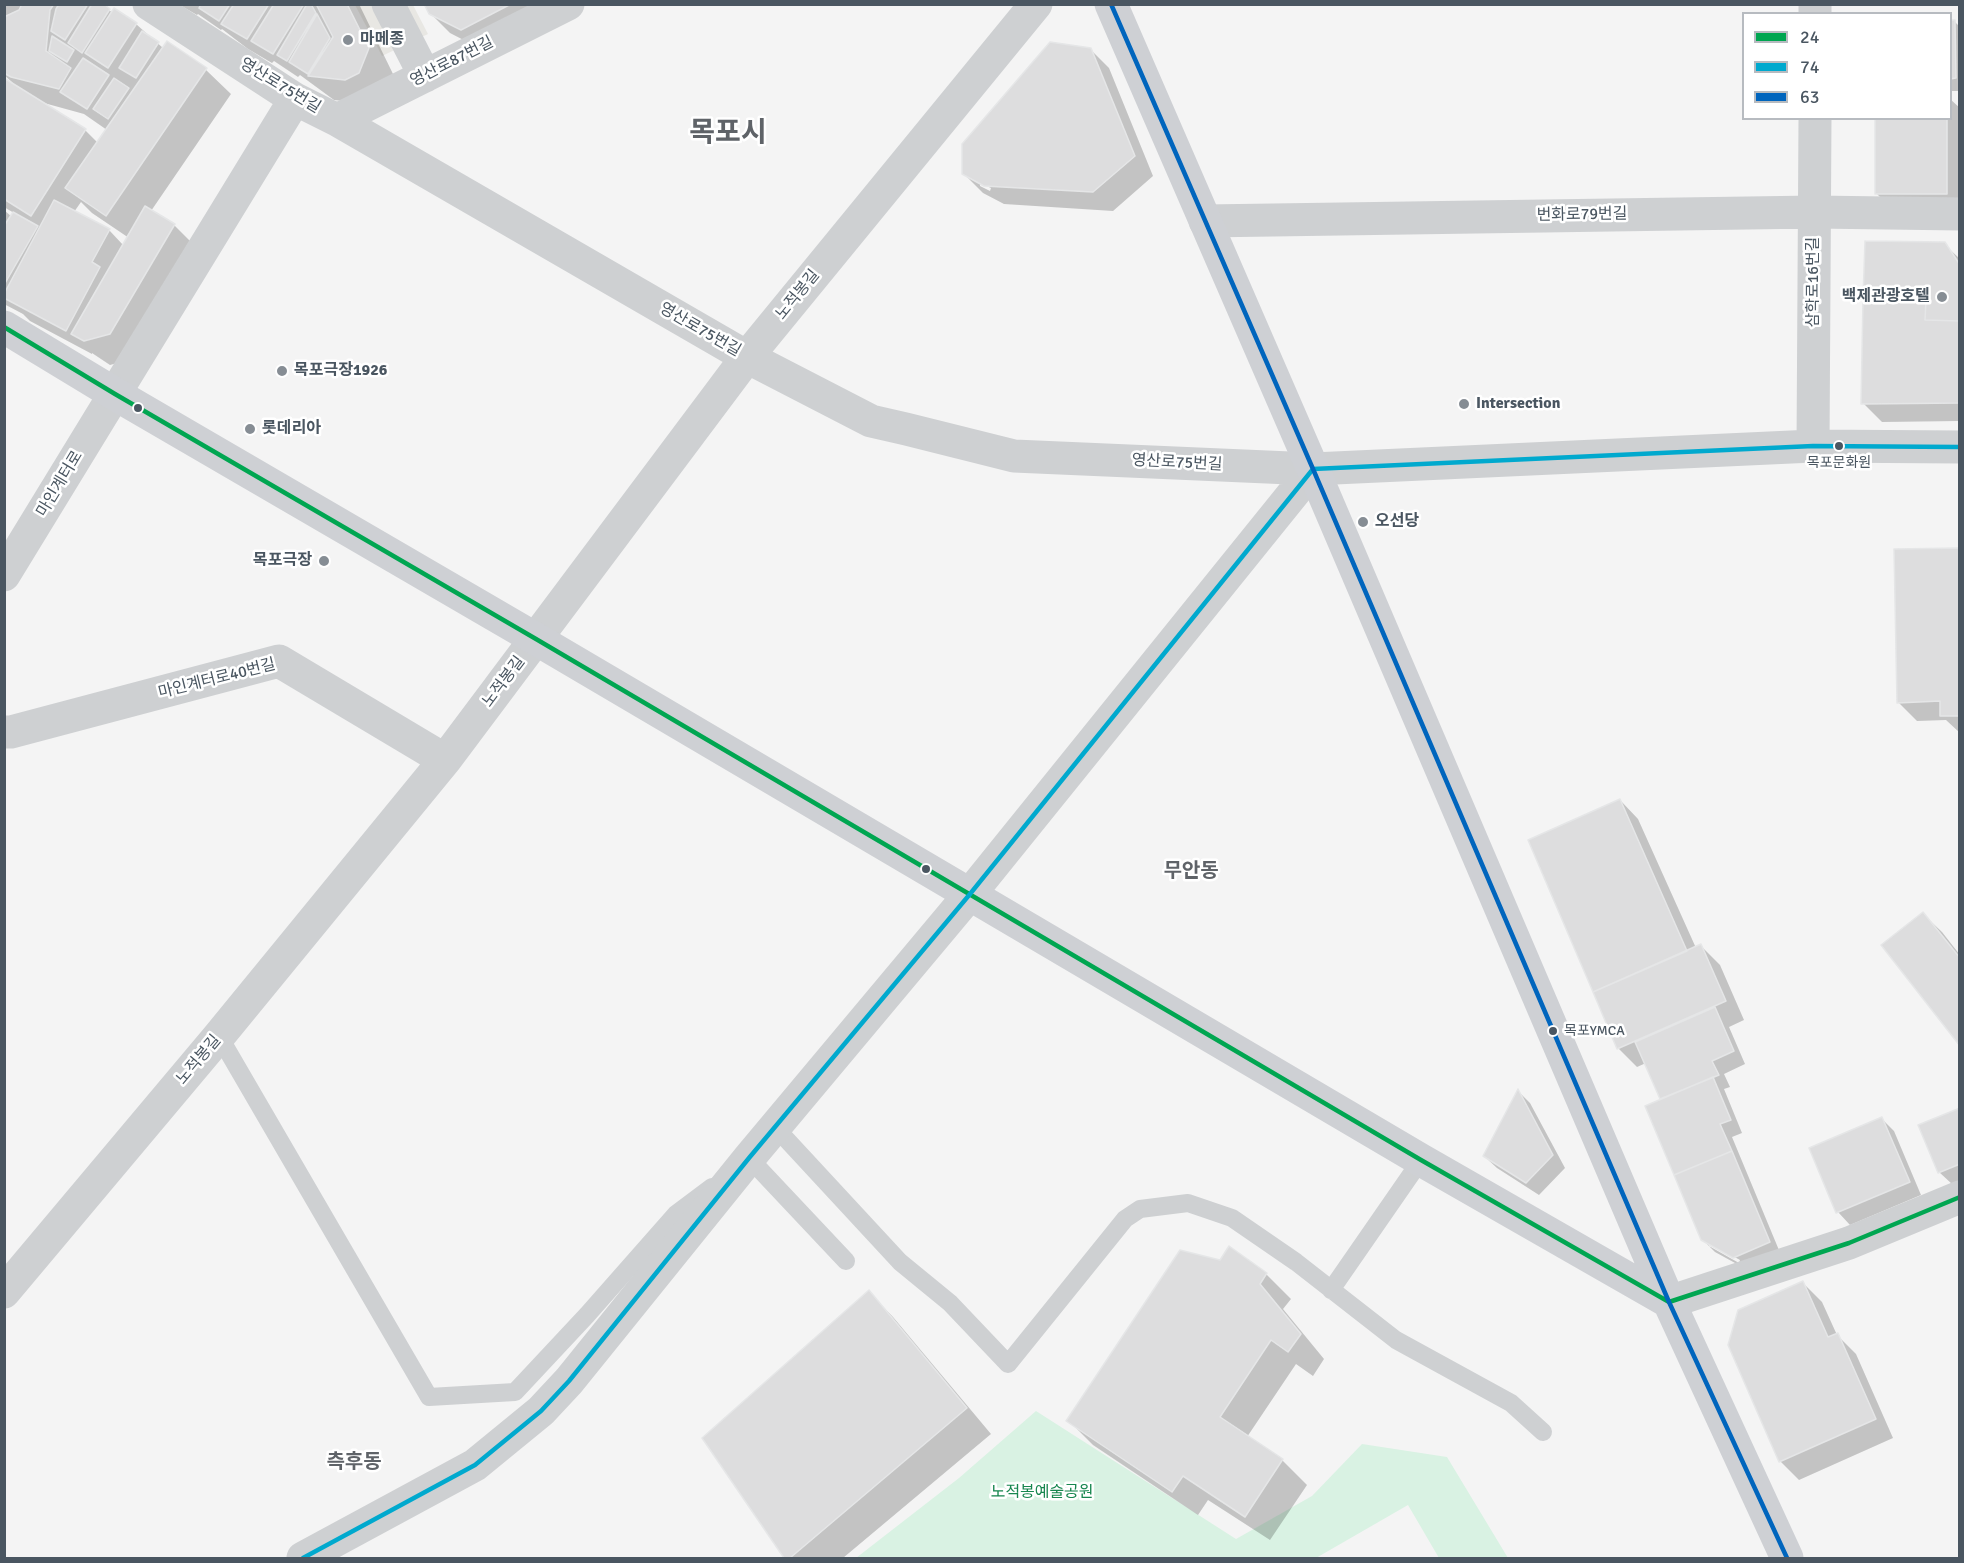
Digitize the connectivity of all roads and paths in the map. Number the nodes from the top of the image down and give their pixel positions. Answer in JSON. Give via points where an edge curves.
{"nodes":[{"id":1,"x":149,"y":4,"type":"edge"},
{"id":2,"x":388,"y":4,"type":"edge"},
{"id":3,"x":567,"y":4,"type":"edge"},
{"id":4,"x":1036,"y":4,"type":"edge"},
{"id":5,"x":1111,"y":4,"type":"edge"},
{"id":6,"x":425,"y":76,"type":"junction"},
{"id":7,"x":296,"y":99,"type":"junction"},
{"id":8,"x":337,"y":120,"type":"junction"},
{"id":9,"x":1815,"y":120,"type":"edge"},
{"id":10,"x":1815,"y":212,"type":"junction"},
{"id":11,"x":1959,"y":214,"type":"edge"},
{"id":12,"x":1204,"y":221,"type":"junction"},
{"id":13,"x":4,"y":327,"type":"edge"},
{"id":14,"x":747,"y":357,"type":"junction"},
{"id":15,"x":115,"y":394,"type":"junction"},
{"id":16,"x":1813,"y":446,"type":"junction"},
{"id":17,"x":1959,"y":447,"type":"edge"},
{"id":18,"x":1313,"y":469,"type":"junction"},
{"id":19,"x":4,"y":575,"type":"edge"},
{"id":20,"x":536,"y":639,"type":"junction"},
{"id":21,"x":4,"y":732,"type":"edge"},
{"id":22,"x":445,"y":760,"type":"junction"},
{"id":23,"x":970,"y":894,"type":"junction"},
{"id":24,"x":219,"y":1036,"type":"junction"},
{"id":25,"x":775,"y":1127,"type":"junction"},
{"id":26,"x":749,"y":1158,"type":"junction"},
{"id":27,"x":1421,"y":1160,"type":"junction"},
{"id":28,"x":1959,"y":1197,"type":"edge"},
{"id":29,"x":846,"y":1261,"type":"dead end"},
{"id":30,"x":1331,"y":1290,"type":"junction"},
{"id":31,"x":4,"y":1292,"type":"edge"},
{"id":32,"x":1669,"y":1302,"type":"junction"},
{"id":33,"x":1543,"y":1432,"type":"dead end"},
{"id":34,"x":303,"y":1558,"type":"edge"},
{"id":35,"x":1787,"y":1558,"type":"edge"}],
"edges":[{"from":1,"to":7,"type":"street","name":"영산로75번길"},
{"from":2,"to":6,"type":"street"},
{"from":3,"to":6,"type":"street","name":"영산로87번길"},
{"from":4,"to":14,"type":"street","name":"노적봉길"},
{"from":5,"to":12,"type":"street"},
{"from":6,"to":8,"type":"street","name":"영산로87번길"},
{"from":7,"to":8,"type":"street","name":"영산로75번길"},
{"from":7,"to":15,"type":"street","name":"마인계터로"},
{"from":8,"to":14,"type":"street","name":"영산로75번길"},
{"from":9,"to":10,"type":"street","name":"삼학로16번길"},
{"from":10,"to":11,"type":"street","name":"번화로79번길"},
{"from":10,"to":12,"type":"street","name":"번화로79번길"},
{"from":10,"to":16,"type":"street","name":"삼학로16번길"},
{"from":12,"to":18,"type":"street"},
{"from":13,"to":15,"type":"street"},
{"from":14,"to":18,"type":"street","name":"영산로75번길","via":[[871,421],[1014,456]]},
{"from":14,"to":20,"type":"street","name":"노적봉길"},
{"from":15,"to":19,"type":"street","name":"마인계터로"},
{"from":15,"to":20,"type":"street"},
{"from":16,"to":17,"type":"street","name":"영산로75번길"},
{"from":16,"to":18,"type":"street","name":"영산로75번길"},
{"from":18,"to":23,"type":"street"},
{"from":18,"to":32,"type":"street"},
{"from":20,"to":22,"type":"street","name":"노적봉길"},
{"from":20,"to":23,"type":"street"},
{"from":21,"to":22,"type":"street","name":"마인계터로40번길","via":[[279,661]]},
{"from":22,"to":24,"type":"street","name":"노적봉길"},
{"from":23,"to":25,"type":"street"},
{"from":23,"to":27,"type":"street"},
{"from":24,"to":26,"type":"lane","via":[[429,1397],[515,1392],[676,1214]]},
{"from":24,"to":31,"type":"street","name":"노적봉길"},
{"from":25,"to":26,"type":"street"},
{"from":25,"to":30,"type":"lane","via":[[900,1262],[950,1303],[1008,1364],[1125,1219],[1140,1209],[1188,1203],[1232,1218]]},
{"from":26,"to":29,"type":"lane"},
{"from":26,"to":34,"type":"street","via":[[570,1382],[541,1411],[475,1465]]},
{"from":27,"to":30,"type":"lane"},
{"from":27,"to":32,"type":"street"},
{"from":28,"to":32,"type":"street","via":[[1849,1243]]},
{"from":30,"to":33,"type":"lane","via":[[1396,1340],[1511,1403]]},
{"from":32,"to":35,"type":"street"}]}
